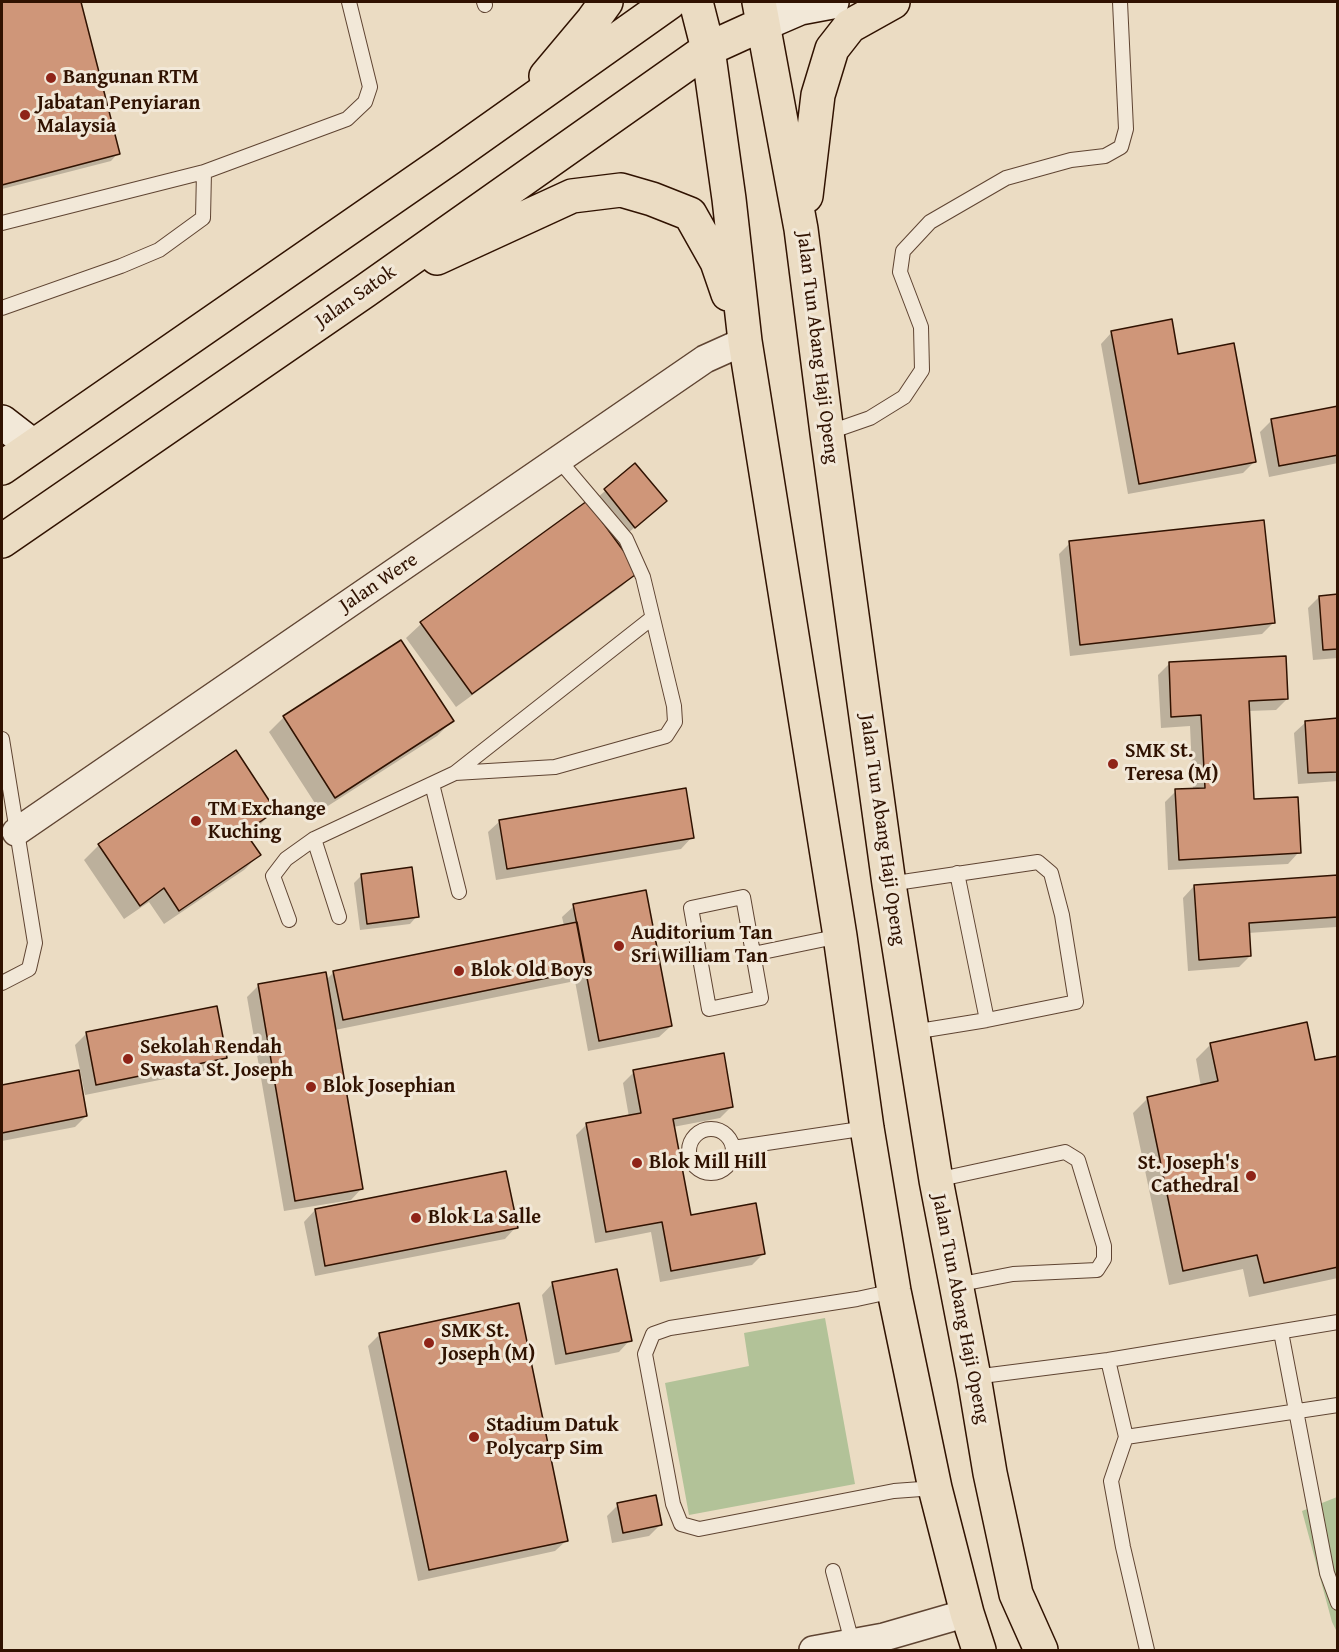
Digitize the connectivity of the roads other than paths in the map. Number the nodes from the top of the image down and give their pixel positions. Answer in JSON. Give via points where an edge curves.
{"nodes":[{"id":1,"x":349,"y":2,"type":"edge"},
{"id":2,"x":606,"y":2,"type":"edge"},
{"id":3,"x":670,"y":2,"type":"edge"},
{"id":4,"x":696,"y":2,"type":"edge"},
{"id":5,"x":832,"y":2,"type":"edge"},
{"id":6,"x":893,"y":2,"type":"edge"},
{"id":7,"x":1120,"y":2,"type":"edge"},
{"id":8,"x":761,"y":13,"type":"edge"},
{"id":9,"x":708,"y":49,"type":"junction"},
{"id":10,"x":515,"y":112,"type":"junction"},
{"id":11,"x":204,"y":172,"type":"junction"},
{"id":12,"x":2,"y":224,"type":"edge"},
{"id":13,"x":801,"y":229,"type":"junction"},
{"id":14,"x":365,"y":291,"type":"junction"},
{"id":15,"x":2,"y":308,"type":"edge"},
{"id":16,"x":745,"y":341,"type":"junction"},
{"id":17,"x":2,"y":422,"type":"edge"},
{"id":18,"x":827,"y":433,"type":"junction"},
{"id":19,"x":33,"y":446,"type":"junction"},
{"id":20,"x":559,"y":460,"type":"junction"},
{"id":21,"x":2,"y":468,"type":"edge"},
{"id":22,"x":2,"y":541,"type":"edge"},
{"id":23,"x":652,"y":618,"type":"junction"},
{"id":24,"x":2,"y":747,"type":"edge"},
{"id":25,"x":455,"y":773,"type":"junction"},
{"id":26,"x":432,"y":784,"type":"junction"},
{"id":27,"x":16,"y":832,"type":"junction"},
{"id":28,"x":314,"y":839,"type":"junction"},
{"id":29,"x":957,"y":873,"type":"junction"},
{"id":30,"x":889,"y":884,"type":"junction"},
{"id":31,"x":459,"y":892,"type":"dead end"},
{"id":32,"x":339,"y":917,"type":"dead end"},
{"id":33,"x":289,"y":920,"type":"dead end"},
{"id":34,"x":840,"y":936,"type":"junction"},
{"id":35,"x":753,"y":954,"type":"junction"},
{"id":36,"x":2,"y":983,"type":"edge"},
{"id":37,"x":987,"y":1020,"type":"junction"},
{"id":38,"x":913,"y":1032,"type":"junction"},
{"id":39,"x":867,"y":1128,"type":"junction"},
{"id":40,"x":733,"y":1148,"type":"dead end"},
{"id":41,"x":936,"y":1180,"type":"junction"},
{"id":42,"x":956,"y":1285,"type":"junction"},
{"id":43,"x":894,"y":1291,"type":"junction"},
{"id":44,"x":1338,"y":1322,"type":"edge"},
{"id":45,"x":1281,"y":1332,"type":"junction"},
{"id":46,"x":1108,"y":1360,"type":"junction"},
{"id":47,"x":974,"y":1377,"type":"junction"},
{"id":48,"x":1338,"y":1405,"type":"edge"},
{"id":49,"x":1296,"y":1412,"type":"junction"},
{"id":50,"x":1126,"y":1437,"type":"junction"},
{"id":51,"x":935,"y":1488,"type":"junction"},
{"id":52,"x":833,"y":1571,"type":"dead end"},
{"id":53,"x":1338,"y":1603,"type":"edge"},
{"id":54,"x":967,"y":1613,"type":"junction"},
{"id":55,"x":852,"y":1642,"type":"junction"},
{"id":56,"x":887,"y":1643,"type":"edge"},
{"id":57,"x":813,"y":1650,"type":"edge"},
{"id":58,"x":979,"y":1650,"type":"edge"},
{"id":59,"x":1041,"y":1650,"type":"edge"},
{"id":60,"x":1147,"y":1650,"type":"edge"}],
"edges":[{"from":1,"to":11,"type":"lane","via":[[370,87],[365,102],[347,119]]},
{"from":2,"to":10,"type":"main road"},
{"from":3,"to":10,"type":"main road"},
{"from":4,"to":9,"type":"main road"},
{"from":5,"to":8,"type":"main road"},
{"from":6,"to":13,"type":"main road","via":[[850,26],[832,49],[818,95]]},
{"from":7,"to":18,"type":"lane","via":[[1126,129],[1120,147],[1105,156],[1071,160],[1006,178],[930,222],[903,251],[900,272],[921,327],[922,370],[904,397],[870,418]]},
{"from":8,"to":9,"type":"main road","name":"Jalan Satok"},
{"from":8,"to":13,"type":"main road","name":"Jalan Tun Abang Haji Openg"},
{"from":9,"to":14,"type":"main road","name":"Jalan Satok"},
{"from":9,"to":16,"type":"main road"},
{"from":10,"to":19,"type":"main road"},
{"from":11,"to":12,"type":"lane"},
{"from":11,"to":15,"type":"lane","via":[[203,218],[159,250]]},
{"from":13,"to":18,"type":"main road","name":"Jalan Tun Abang Haji Openg"},
{"from":14,"to":16,"type":"main road","via":[[572,196],[621,190],[690,214],[717,262]]},
{"from":14,"to":22,"type":"main road","name":"Jalan Satok"},
{"from":16,"to":20,"type":"street","name":"Jalan Were","via":[[705,359]]},
{"from":16,"to":34,"type":"main road"},
{"from":17,"to":19,"type":"main road"},
{"from":18,"to":30,"type":"main road","name":"Jalan Tun Abang Haji Openg"},
{"from":19,"to":21,"type":"main road"},
{"from":20,"to":23,"type":"lane","via":[[626,539],[643,577]]},
{"from":20,"to":27,"type":"street","name":"Jalan Were"},
{"from":23,"to":25,"type":"lane"},
{"from":23,"to":25,"type":"lane","via":[[674,706],[675,722],[666,736],[555,767]]},
{"from":24,"to":27,"type":"lane"},
{"from":25,"to":26,"type":"lane"},
{"from":26,"to":28,"type":"lane"},
{"from":26,"to":31,"type":"lane"},
{"from":27,"to":36,"type":"lane","via":[[35,943],[28,969]]},
{"from":28,"to":32,"type":"lane"},
{"from":28,"to":33,"type":"lane","via":[[286,859],[273,876]]},
{"from":29,"to":30,"type":"lane"},
{"from":29,"to":37,"type":"lane"},
{"from":29,"to":37,"type":"lane","via":[[1038,862],[1051,873],[1062,915],[1076,1002]]},
{"from":30,"to":38,"type":"main road","name":"Jalan Tun Abang Haji Openg"},
{"from":34,"to":35,"type":"lane"},
{"from":34,"to":39,"type":"main road"},
{"from":35,"to":35,"type":"lane","via":[[761,998],[709,1009],[691,908],[743,897]]},
{"from":37,"to":38,"type":"lane"},
{"from":38,"to":41,"type":"main road","name":"Jalan Tun Abang Haji Openg"},
{"from":39,"to":40,"type":"lane"},
{"from":39,"to":43,"type":"main road"},
{"from":41,"to":42,"type":"main road","name":"Jalan Tun Abang Haji Openg"},
{"from":41,"to":42,"type":"lane","via":[[1065,1152],[1078,1160],[1104,1246],[1104,1259],[1097,1270],[1013,1274]]},
{"from":42,"to":47,"type":"main road","name":"Jalan Tun Abang Haji Openg"},
{"from":43,"to":51,"type":"main road"},
{"from":43,"to":51,"type":"lane","via":[[653,1334],[645,1354],[673,1504],[681,1524],[699,1529],[894,1491]]},
{"from":44,"to":45,"type":"lane"},
{"from":45,"to":46,"type":"lane"},
{"from":45,"to":49,"type":"lane"},
{"from":46,"to":47,"type":"lane"},
{"from":46,"to":50,"type":"lane"},
{"from":47,"to":59,"type":"main road","name":"Jalan Tun Abang Haji Openg","via":[[1017,1594]]},
{"from":48,"to":49,"type":"lane"},
{"from":49,"to":50,"type":"lane"},
{"from":49,"to":53,"type":"lane","via":[[1327,1573]]},
{"from":50,"to":60,"type":"lane","via":[[1111,1481]]},
{"from":51,"to":54,"type":"main road"},
{"from":52,"to":55,"type":"lane"},
{"from":54,"to":56,"type":"street"},
{"from":54,"to":58,"type":"main road"},
{"from":55,"to":56,"type":"street"},
{"from":55,"to":57,"type":"street"}]}
